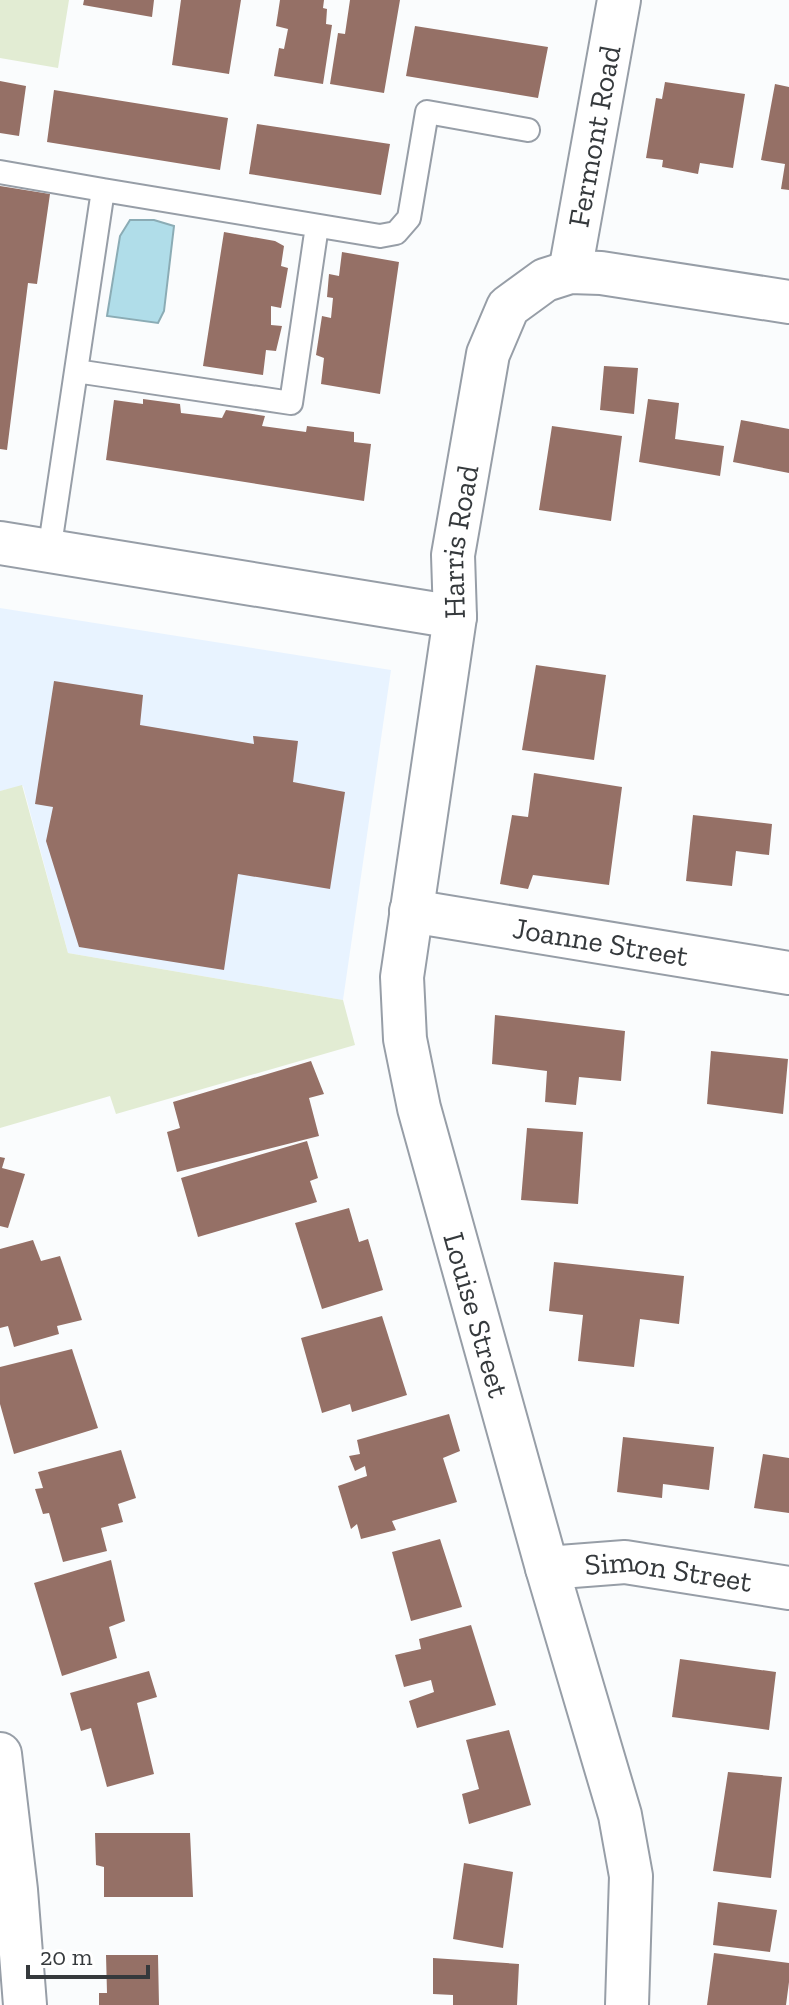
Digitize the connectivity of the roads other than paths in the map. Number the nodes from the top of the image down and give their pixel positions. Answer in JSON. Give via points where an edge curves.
{"nodes":[{"id":1,"x":619,"y":0,"type":"edge"},
{"id":2,"x":528,"y":130,"type":"dead end"},
{"id":3,"x":0,"y":172,"type":"edge"},
{"id":4,"x":103,"y":190,"type":"junction"},
{"id":5,"x":317,"y":226,"type":"junction"},
{"id":6,"x":570,"y":272,"type":"junction"},
{"id":7,"x":789,"y":302,"type":"edge"},
{"id":8,"x":76,"y":371,"type":"junction"},
{"id":9,"x":0,"y":543,"type":"edge"},
{"id":10,"x":49,"y":552,"type":"junction"},
{"id":11,"x":455,"y":617,"type":"junction"},
{"id":12,"x":411,"y":911,"type":"junction"},
{"id":13,"x":789,"y":973,"type":"edge"},
{"id":14,"x":547,"y":1568,"type":"junction"},
{"id":15,"x":789,"y":1588,"type":"edge"},
{"id":16,"x":0,"y":1754,"type":"edge"},
{"id":17,"x":25,"y":2005,"type":"edge"},
{"id":18,"x":627,"y":2005,"type":"edge"}],
"edges":[{"from":1,"to":6,"type":"street","name":"Fermont Road"},
{"from":2,"to":5,"type":"lane","via":[[427,112],[409,218],[396,233],[380,236]]},
{"from":3,"to":4,"type":"lane"},
{"from":4,"to":5,"type":"lane"},
{"from":4,"to":8,"type":"lane"},
{"from":5,"to":8,"type":"lane","via":[[291,403]]},
{"from":6,"to":7,"type":"street","name":"Harris Road"},
{"from":6,"to":11,"type":"street","name":"Harris Road","via":[[545,280],[508,307],[488,354],[453,555]]},
{"from":8,"to":10,"type":"lane"},
{"from":9,"to":10,"type":"street","name":"Harris Road"},
{"from":10,"to":11,"type":"street","name":"Harris Road"},
{"from":11,"to":12,"type":"street","name":"Louise Street"},
{"from":12,"to":13,"type":"street","name":"Joanne Street"},
{"from":12,"to":14,"type":"street","name":"Louise Street","via":[[402,977],[405,1039],[416,1095]]},
{"from":14,"to":15,"type":"street","name":"Simon Street","via":[[625,1562]]},
{"from":14,"to":18,"type":"street","name":"Louise Street","via":[[623,1830],[631,1876]]},
{"from":16,"to":17,"type":"street"}]}
